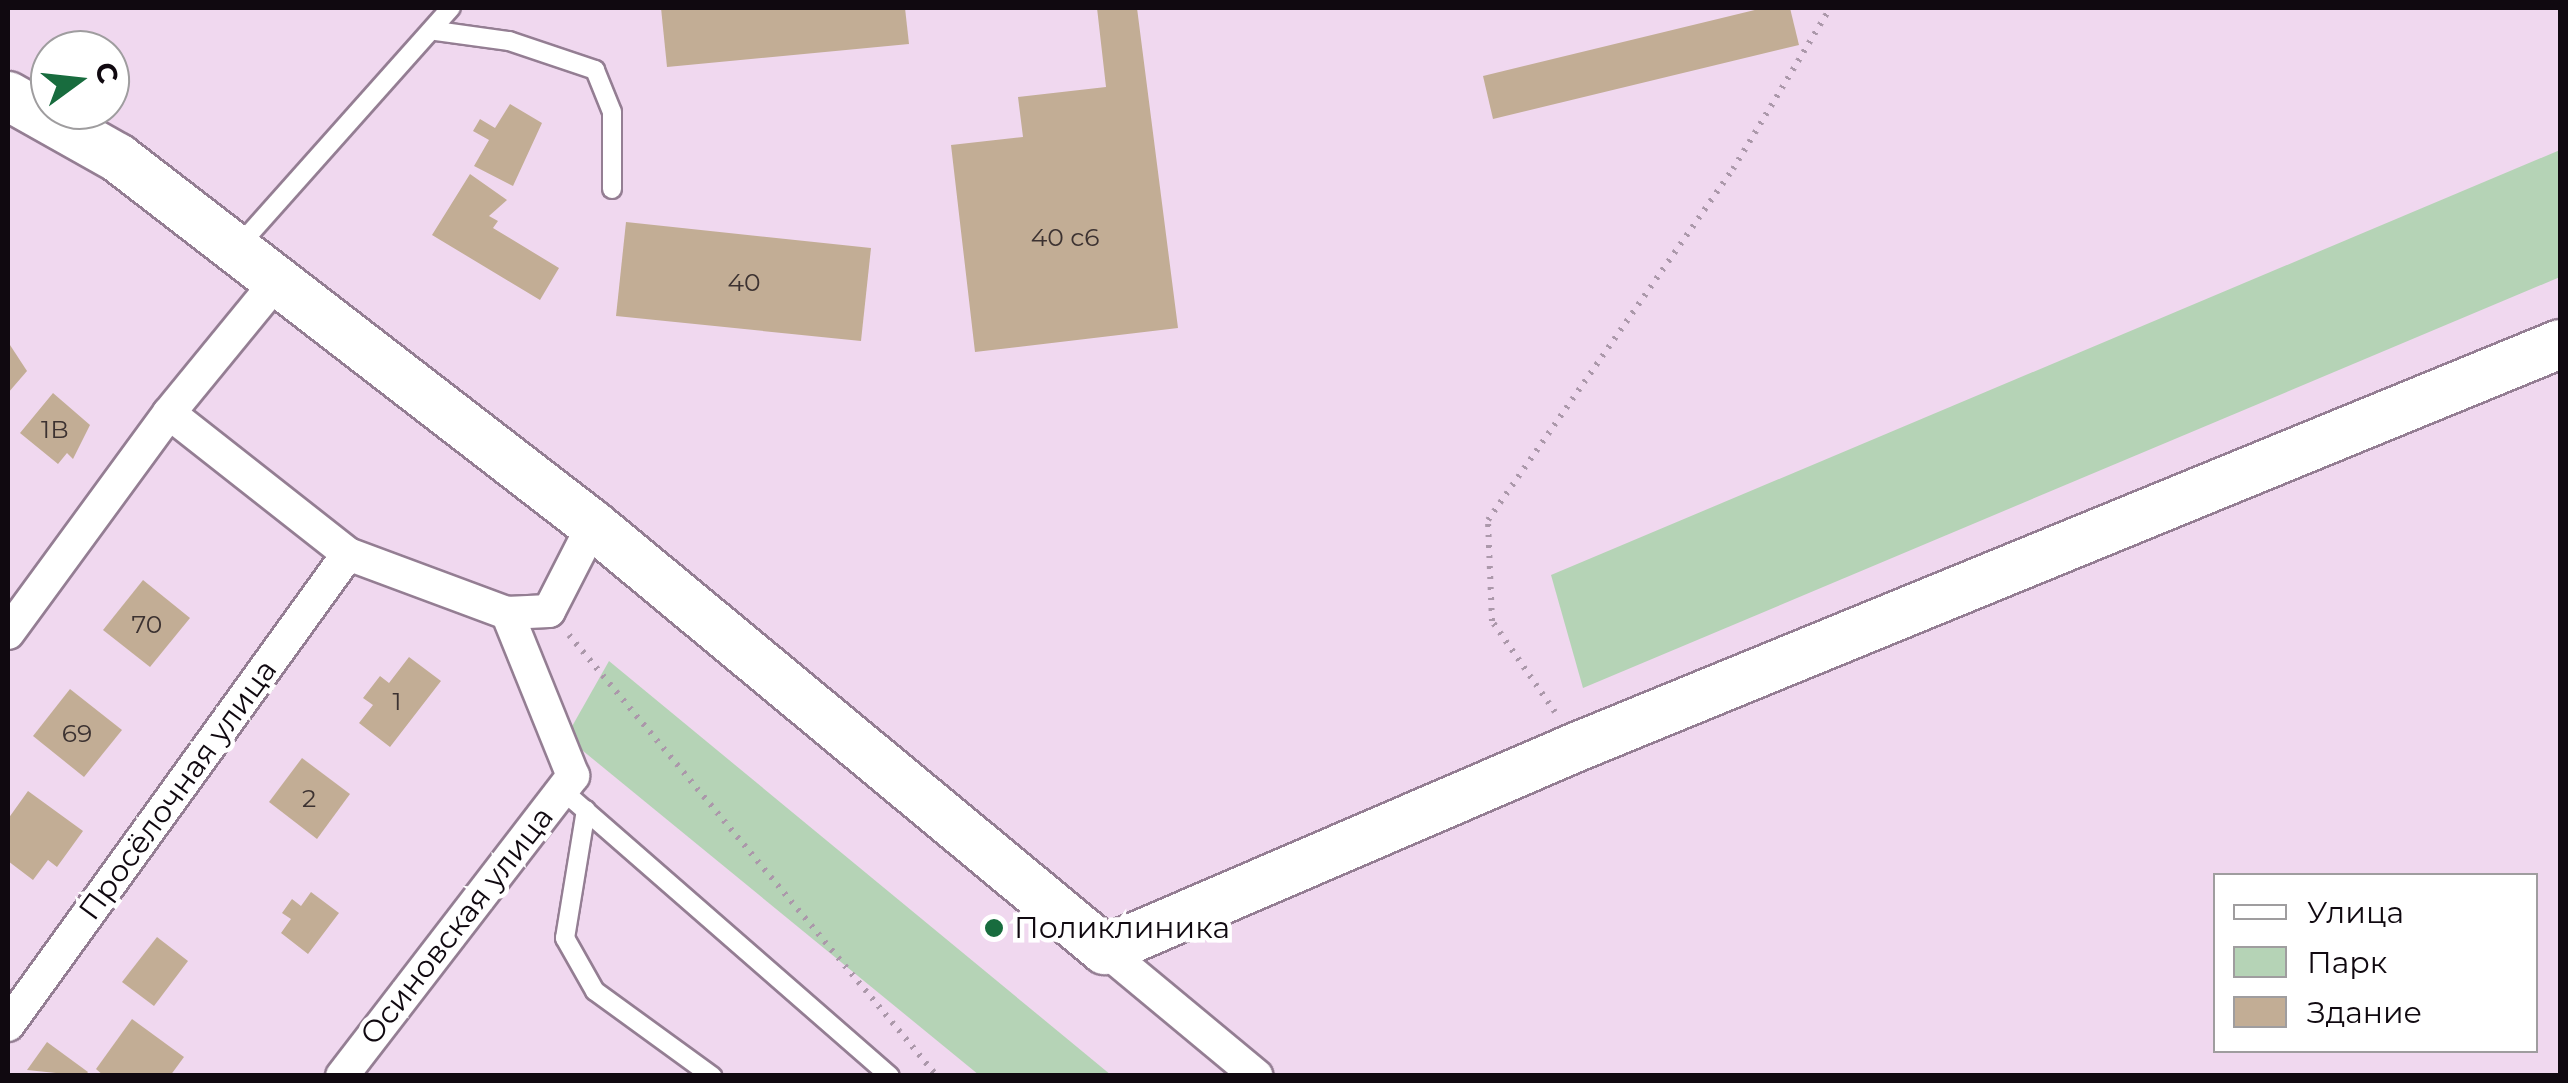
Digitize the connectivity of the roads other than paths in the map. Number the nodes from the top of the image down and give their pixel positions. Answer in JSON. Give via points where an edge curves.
{"nodes":[{"id":1,"x":451,"y":8,"type":"edge"},
{"id":2,"x":436,"y":31,"type":"junction"},
{"id":3,"x":8,"y":96,"type":"edge"},
{"id":4,"x":612,"y":189,"type":"dead end"},
{"id":5,"x":236,"y":249,"type":"junction"},
{"id":6,"x":277,"y":281,"type":"junction"},
{"id":7,"x":2560,"y":344,"type":"edge"},
{"id":8,"x":169,"y":413,"type":"junction"},
{"id":9,"x":592,"y":526,"type":"junction"},
{"id":10,"x":348,"y":554,"type":"junction"},
{"id":11,"x":508,"y":614,"type":"junction"},
{"id":12,"x":8,"y":633,"type":"edge"},
{"id":13,"x":574,"y":792,"type":"junction"},
{"id":14,"x":1105,"y":950,"type":"junction"},
{"id":15,"x":8,"y":1024,"type":"edge"},
{"id":16,"x":342,"y":1076,"type":"edge"},
{"id":17,"x":712,"y":1076,"type":"edge"},
{"id":18,"x":890,"y":1076,"type":"edge"},
{"id":19,"x":1257,"y":1076,"type":"edge"}],
"edges":[{"from":1,"to":2,"type":"lane"},
{"from":2,"to":4,"type":"lane","via":[[509,41],[595,70],[612,112]]},
{"from":2,"to":5,"type":"lane"},
{"from":3,"to":5,"type":"street","via":[[118,158]]},
{"from":5,"to":6,"type":"street"},
{"from":6,"to":8,"type":"street"},
{"from":6,"to":9,"type":"street"},
{"from":7,"to":14,"type":"street","via":[[1580,746]]},
{"from":8,"to":10,"type":"street"},
{"from":8,"to":12,"type":"street"},
{"from":9,"to":11,"type":"street","via":[[549,611]]},
{"from":9,"to":14,"type":"street"},
{"from":10,"to":11,"type":"street"},
{"from":10,"to":15,"type":"street","name":"Просёлочная улица"},
{"from":11,"to":13,"type":"street"},
{"from":13,"to":16,"type":"street","name":"Осиновская улица"},
{"from":13,"to":17,"type":"lane","via":[[566,938],[595,991]]},
{"from":13,"to":18,"type":"lane"},
{"from":14,"to":19,"type":"street"}]}
